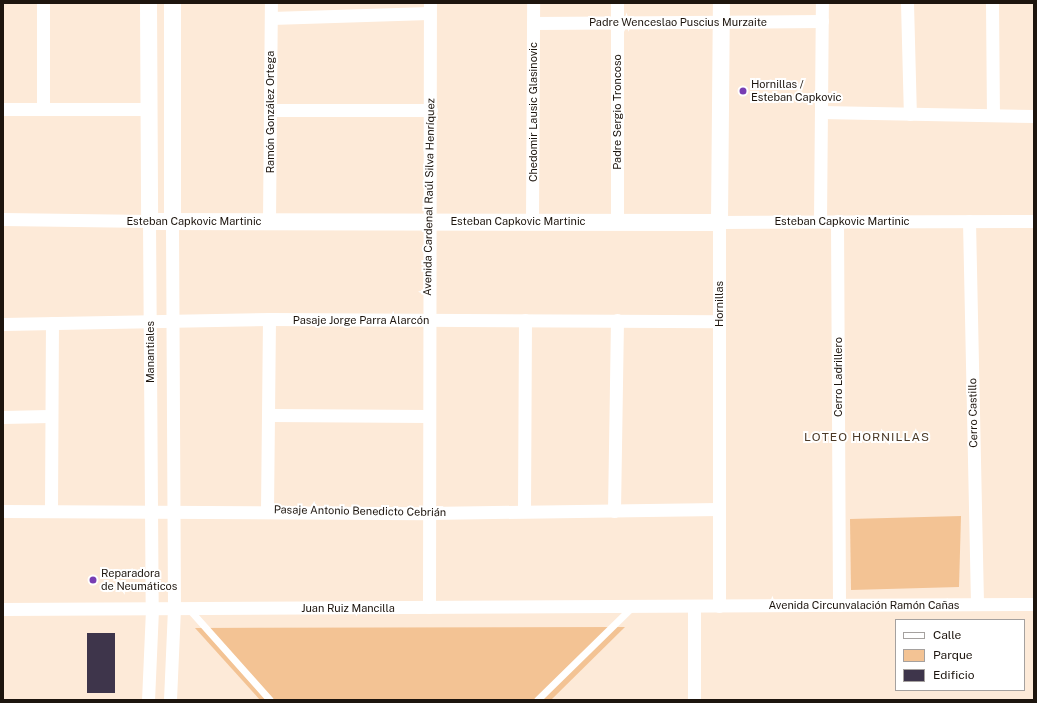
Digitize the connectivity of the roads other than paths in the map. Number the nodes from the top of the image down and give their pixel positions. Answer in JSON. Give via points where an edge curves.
{"nodes":[{"id":1,"x":43,"y":3,"type":"edge"},
{"id":2,"x":148,"y":3,"type":"edge"},
{"id":3,"x":172,"y":3,"type":"edge"},
{"id":4,"x":271,"y":3,"type":"edge"},
{"id":5,"x":533,"y":3,"type":"edge"},
{"id":6,"x":617,"y":3,"type":"edge"},
{"id":7,"x":721,"y":3,"type":"edge"},
{"id":8,"x":822,"y":3,"type":"edge"},
{"id":9,"x":908,"y":3,"type":"edge"},
{"id":10,"x":992,"y":3,"type":"edge"},
{"id":11,"x":430,"y":8,"type":"edge"},
{"id":12,"x":271,"y":18,"type":"junction"},
{"id":13,"x":721,"y":22,"type":"junction"},
{"id":14,"x":822,"y":22,"type":"junction"},
{"id":15,"x":533,"y":23,"type":"junction"},
{"id":16,"x":618,"y":23,"type":"junction"},
{"id":17,"x":3,"y":109,"type":"edge"},
{"id":18,"x":43,"y":109,"type":"junction"},
{"id":19,"x":148,"y":109,"type":"junction"},
{"id":20,"x":270,"y":110,"type":"junction"},
{"id":21,"x":431,"y":110,"type":"junction"},
{"id":22,"x":821,"y":112,"type":"junction"},
{"id":23,"x":910,"y":114,"type":"junction"},
{"id":24,"x":992,"y":115,"type":"junction"},
{"id":25,"x":1034,"y":116,"type":"edge"},
{"id":26,"x":3,"y":220,"type":"edge"},
{"id":27,"x":149,"y":221,"type":"junction"},
{"id":28,"x":172,"y":221,"type":"junction"},
{"id":29,"x":269,"y":221,"type":"junction"},
{"id":30,"x":431,"y":221,"type":"junction"},
{"id":31,"x":532,"y":221,"type":"junction"},
{"id":32,"x":820,"y":221,"type":"junction"},
{"id":33,"x":837,"y":221,"type":"junction"},
{"id":34,"x":969,"y":221,"type":"junction"},
{"id":35,"x":1034,"y":221,"type":"edge"},
{"id":36,"x":617,"y":222,"type":"junction"},
{"id":37,"x":719,"y":222,"type":"junction"},
{"id":38,"x":269,"y":319,"type":"junction"},
{"id":39,"x":428,"y":320,"type":"junction"},
{"id":40,"x":525,"y":320,"type":"junction"},
{"id":41,"x":617,"y":320,"type":"junction"},
{"id":42,"x":150,"y":321,"type":"junction"},
{"id":43,"x":173,"y":321,"type":"junction"},
{"id":44,"x":719,"y":321,"type":"junction"},
{"id":45,"x":52,"y":323,"type":"junction"},
{"id":46,"x":3,"y":324,"type":"edge"},
{"id":47,"x":271,"y":415,"type":"junction"},
{"id":48,"x":50,"y":416,"type":"junction"},
{"id":49,"x":428,"y":416,"type":"junction"},
{"id":50,"x":3,"y":417,"type":"edge"},
{"id":51,"x":718,"y":509,"type":"junction"},
{"id":52,"x":3,"y":510,"type":"edge"},
{"id":53,"x":51,"y":510,"type":"junction"},
{"id":54,"x":267,"y":510,"type":"junction"},
{"id":55,"x":151,"y":511,"type":"junction"},
{"id":56,"x":524,"y":511,"type":"junction"},
{"id":57,"x":614,"y":511,"type":"junction"},
{"id":58,"x":173,"y":512,"type":"junction"},
{"id":59,"x":428,"y":513,"type":"junction"},
{"id":60,"x":977,"y":604,"type":"junction"},
{"id":61,"x":1034,"y":604,"type":"edge"},
{"id":62,"x":839,"y":605,"type":"junction"},
{"id":63,"x":634,"y":606,"type":"junction"},
{"id":64,"x":694,"y":606,"type":"junction"},
{"id":65,"x":719,"y":606,"type":"junction"},
{"id":66,"x":429,"y":607,"type":"junction"},
{"id":67,"x":152,"y":608,"type":"junction"},
{"id":68,"x":174,"y":608,"type":"junction"},
{"id":69,"x":188,"y":608,"type":"junction"},
{"id":70,"x":3,"y":609,"type":"edge"},
{"id":71,"x":148,"y":700,"type":"edge"},
{"id":72,"x":170,"y":700,"type":"edge"},
{"id":73,"x":270,"y":700,"type":"edge"},
{"id":74,"x":537,"y":700,"type":"edge"},
{"id":75,"x":694,"y":700,"type":"edge"}],
"edges":[{"from":1,"to":18,"type":"street"},
{"from":2,"to":19,"type":"street","name":"Manantiales"},
{"from":3,"to":28,"type":"street","name":"Manantiales"},
{"from":4,"to":12,"type":"street","name":"Ramón González Ortega"},
{"from":5,"to":15,"type":"street","name":"Chedomir Lausic Glasinovic"},
{"from":6,"to":16,"type":"street","name":"Padre Sergio Troncoso"},
{"from":7,"to":13,"type":"street","name":"Hornillas"},
{"from":8,"to":14,"type":"street"},
{"from":9,"to":23,"type":"street"},
{"from":10,"to":24,"type":"street"},
{"from":11,"to":12,"type":"street"},
{"from":11,"to":21,"type":"street","name":"Avenida Cardenal Raúl Silva Henríquez"},
{"from":12,"to":20,"type":"street","name":"Ramón González Ortega"},
{"from":13,"to":14,"type":"street","name":"Padre Wenceslao Puscius Murzaite"},
{"from":13,"to":16,"type":"street","name":"Padre Wenceslao Puscius Murzaite"},
{"from":13,"to":37,"type":"street","name":"Hornillas"},
{"from":14,"to":22,"type":"street"},
{"from":15,"to":16,"type":"street","name":"Padre Wenceslao Puscius Murzaite"},
{"from":15,"to":31,"type":"street","name":"Chedomir Lausic Glasinovic"},
{"from":16,"to":36,"type":"street","name":"Padre Sergio Troncoso"},
{"from":17,"to":18,"type":"street"},
{"from":18,"to":19,"type":"street"},
{"from":19,"to":27,"type":"street","name":"Manantiales"},
{"from":20,"to":21,"type":"street"},
{"from":20,"to":29,"type":"street","name":"Ramón González Ortega"},
{"from":21,"to":30,"type":"street","name":"Avenida Cardenal Raúl Silva Henríquez"},
{"from":22,"to":23,"type":"street"},
{"from":22,"to":32,"type":"street"},
{"from":23,"to":24,"type":"street"},
{"from":24,"to":25,"type":"street"},
{"from":26,"to":27,"type":"street","name":"Esteban Capkovic Martinic"},
{"from":27,"to":28,"type":"street","name":"Esteban Capkovic Martinic"},
{"from":27,"to":42,"type":"street","name":"Manantiales"},
{"from":28,"to":29,"type":"street","name":"Esteban Capkovic Martinic"},
{"from":28,"to":43,"type":"street","name":"Manantiales"},
{"from":29,"to":30,"type":"street","name":"Esteban Capkovic Martinic"},
{"from":30,"to":31,"type":"street","name":"Esteban Capkovic Martinic"},
{"from":30,"to":39,"type":"street","name":"Avenida Cardenal Raúl Silva Henríquez"},
{"from":31,"to":36,"type":"street","name":"Esteban Capkovic Martinic"},
{"from":32,"to":33,"type":"street","name":"Esteban Capkovic Martinic"},
{"from":32,"to":37,"type":"street","name":"Esteban Capkovic Martinic"},
{"from":33,"to":34,"type":"street","name":"Esteban Capkovic Martinic"},
{"from":33,"to":62,"type":"street","name":"Cerro Ladrillero"},
{"from":34,"to":35,"type":"street","name":"Esteban Capkovic Martinic"},
{"from":34,"to":60,"type":"street","name":"Cerro Castillo"},
{"from":36,"to":37,"type":"street","name":"Esteban Capkovic Martinic"},
{"from":37,"to":44,"type":"street","name":"Hornillas"},
{"from":38,"to":39,"type":"street","name":"Pasaje Jorge Parra Alarcón"},
{"from":38,"to":43,"type":"street","name":"Pasaje Jorge Parra Alarcón"},
{"from":38,"to":47,"type":"street"},
{"from":39,"to":40,"type":"street","name":"Pasaje Jorge Parra Alarcón"},
{"from":39,"to":49,"type":"street","name":"Avenida Cardenal Raúl Silva Henríquez"},
{"from":40,"to":41,"type":"street","name":"Pasaje Jorge Parra Alarcón"},
{"from":40,"to":56,"type":"street"},
{"from":41,"to":44,"type":"street","name":"Pasaje Jorge Parra Alarcón"},
{"from":41,"to":57,"type":"street"},
{"from":42,"to":43,"type":"street","name":"Pasaje Jorge Parra Alarcón"},
{"from":42,"to":45,"type":"street","name":"Pasaje Jorge Parra Alarcón"},
{"from":42,"to":55,"type":"street","name":"Manantiales"},
{"from":43,"to":58,"type":"street","name":"Manantiales"},
{"from":44,"to":51,"type":"street","name":"Hornillas"},
{"from":45,"to":46,"type":"street","name":"Pasaje Jorge Parra Alarcón"},
{"from":45,"to":48,"type":"street"},
{"from":47,"to":49,"type":"street"},
{"from":47,"to":54,"type":"street"},
{"from":48,"to":50,"type":"street"},
{"from":48,"to":53,"type":"street"},
{"from":49,"to":59,"type":"street","name":"Avenida Cardenal Raúl Silva Henríquez"},
{"from":51,"to":57,"type":"street","name":"Pasaje Antonio Benedicto Cebrián"},
{"from":51,"to":65,"type":"street","name":"Hornillas"},
{"from":52,"to":53,"type":"street","name":"Pasaje Antonio Benedicto Cebrián"},
{"from":53,"to":55,"type":"street","name":"Pasaje Antonio Benedicto Cebrián"},
{"from":54,"to":58,"type":"street","name":"Pasaje Antonio Benedicto Cebrián"},
{"from":54,"to":59,"type":"street","name":"Pasaje Antonio Benedicto Cebrián"},
{"from":55,"to":58,"type":"street","name":"Pasaje Antonio Benedicto Cebrián"},
{"from":55,"to":67,"type":"street","name":"Manantiales"},
{"from":56,"to":57,"type":"street","name":"Pasaje Antonio Benedicto Cebrián"},
{"from":56,"to":59,"type":"street","name":"Pasaje Antonio Benedicto Cebrián"},
{"from":58,"to":68,"type":"street","name":"Manantiales"},
{"from":59,"to":66,"type":"street","name":"Avenida Cardenal Raúl Silva Henríquez"},
{"from":60,"to":61,"type":"street","name":"Avenida Circunvalación Ramón Cañas"},
{"from":60,"to":62,"type":"street","name":"Avenida Circunvalación Ramón Cañas"},
{"from":62,"to":65,"type":"street","name":"Avenida Circunvalación Ramón Cañas"},
{"from":63,"to":64,"type":"street","name":"Juan Ruiz Mancilla"},
{"from":63,"to":66,"type":"street","name":"Juan Ruiz Mancilla"},
{"from":63,"to":74,"type":"lane"},
{"from":64,"to":65,"type":"street","name":"Avenida Circunvalación Ramón Cañas"},
{"from":64,"to":75,"type":"street"},
{"from":66,"to":69,"type":"street","name":"Juan Ruiz Mancilla"},
{"from":67,"to":68,"type":"street","name":"Juan Ruiz Mancilla"},
{"from":67,"to":70,"type":"street","name":"Juan Ruiz Mancilla"},
{"from":67,"to":71,"type":"street","name":"Manantiales"},
{"from":68,"to":69,"type":"street","name":"Juan Ruiz Mancilla"},
{"from":68,"to":72,"type":"street","name":"Manantiales"},
{"from":69,"to":73,"type":"lane"}]}
